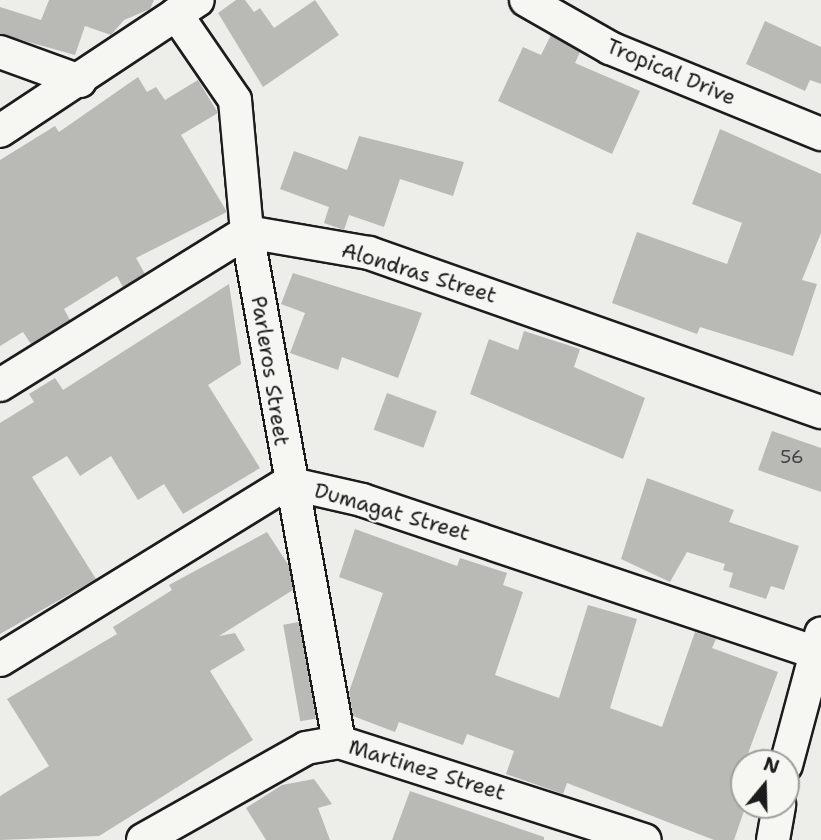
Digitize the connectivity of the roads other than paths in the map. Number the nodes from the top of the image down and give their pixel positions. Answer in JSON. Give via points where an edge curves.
{"nodes":[{"id":1,"x":526,"y":0,"type":"edge"},
{"id":2,"x":187,"y":7,"type":"edge"},
{"id":3,"x":0,"y":52,"type":"edge"},
{"id":4,"x":80,"y":81,"type":"junction"},
{"id":5,"x":0,"y":131,"type":"edge"},
{"id":6,"x":821,"y":134,"type":"edge"},
{"id":7,"x":247,"y":232,"type":"junction"},
{"id":8,"x":0,"y":386,"type":"edge"},
{"id":9,"x":821,"y":412,"type":"edge"},
{"id":10,"x":288,"y":483,"type":"junction"},
{"id":11,"x":818,"y":642,"type":"edge"},
{"id":12,"x":0,"y":660,"type":"edge"},
{"id":13,"x":339,"y":743,"type":"junction"},
{"id":14,"x":790,"y":749,"type":"edge"},
{"id":15,"x":777,"y":819,"type":"edge"},
{"id":16,"x":143,"y":840,"type":"edge"},
{"id":17,"x":645,"y":840,"type":"edge"},
{"id":18,"x":773,"y":840,"type":"edge"}],
"edges":[{"from":1,"to":6,"type":"street","name":"Tropical Drive","via":[[610,48]]},
{"from":2,"to":4,"type":"street"},
{"from":2,"to":7,"type":"street","name":"Parleros Street","via":[[235,100]]},
{"from":3,"to":4,"type":"street"},
{"from":4,"to":5,"type":"street"},
{"from":7,"to":8,"type":"street"},
{"from":7,"to":9,"type":"street","name":"Alondras Street","via":[[369,253]]},
{"from":7,"to":10,"type":"street","name":"Parleros Street"},
{"from":10,"to":11,"type":"street","name":"Dumagat Street","via":[[414,517]]},
{"from":10,"to":12,"type":"street","name":"Dumagat Street"},
{"from":10,"to":13,"type":"street","name":"Parleros Street"},
{"from":11,"to":14,"type":"street"},
{"from":13,"to":16,"type":"street","name":"Martinez Street","via":[[306,748]]},
{"from":13,"to":17,"type":"street","name":"Martinez Street"},
{"from":15,"to":18,"type":"street"}]}
